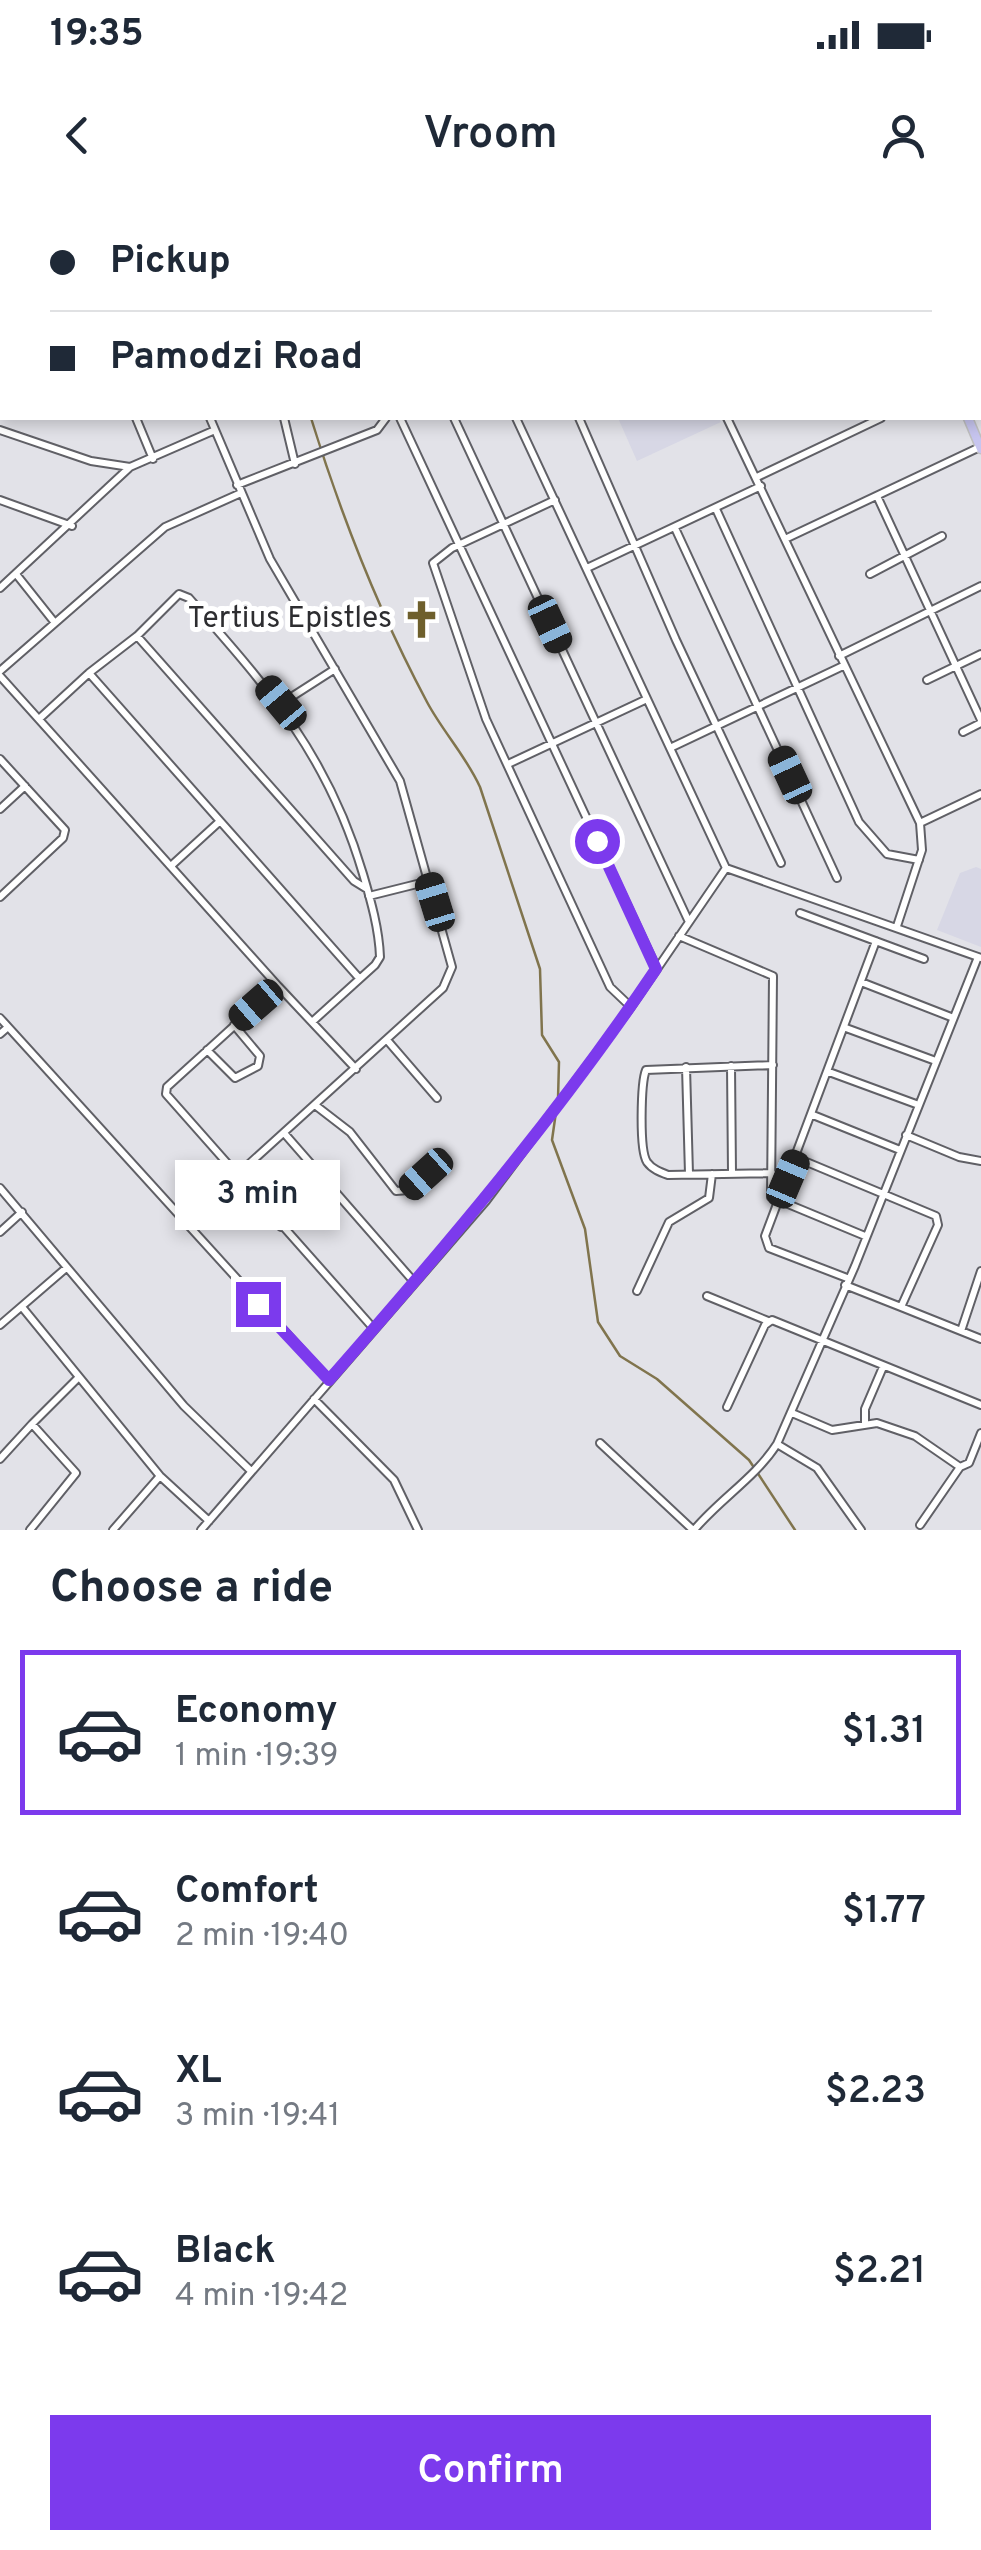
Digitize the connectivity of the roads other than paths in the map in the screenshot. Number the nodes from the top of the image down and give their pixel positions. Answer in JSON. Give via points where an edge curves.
{"nodes":[{"id":1,"x":137,"y":420,"type":"edge"},
{"id":2,"x":211,"y":420,"type":"edge"},
{"id":3,"x":284,"y":420,"type":"edge"},
{"id":4,"x":384,"y":420,"type":"edge"},
{"id":5,"x":401,"y":420,"type":"edge"},
{"id":6,"x":455,"y":420,"type":"edge"},
{"id":7,"x":517,"y":420,"type":"edge"},
{"id":8,"x":581,"y":420,"type":"edge"},
{"id":9,"x":731,"y":420,"type":"edge"},
{"id":10,"x":877,"y":420,"type":"edge"},
{"id":11,"x":973,"y":422,"type":"edge"},
{"id":12,"x":0,"y":430,"type":"edge"},
{"id":13,"x":216,"y":430,"type":"junction"},
{"id":14,"x":980,"y":448,"type":"edge"},
{"id":15,"x":153,"y":459,"type":"junction"},
{"id":16,"x":295,"y":464,"type":"junction"},
{"id":17,"x":130,"y":467,"type":"junction"},
{"id":18,"x":759,"y":481,"type":"junction"},
{"id":19,"x":239,"y":489,"type":"junction"},
{"id":20,"x":877,"y":496,"type":"junction"},
{"id":21,"x":0,"y":500,"type":"edge"},
{"id":22,"x":555,"y":500,"type":"junction"},
{"id":23,"x":716,"y":508,"type":"junction"},
{"id":24,"x":504,"y":523,"type":"junction"},
{"id":25,"x":72,"y":526,"type":"junction"},
{"id":26,"x":675,"y":528,"type":"junction"},
{"id":27,"x":942,"y":536,"type":"dead end"},
{"id":28,"x":785,"y":539,"type":"junction"},
{"id":29,"x":458,"y":546,"type":"junction"},
{"id":30,"x":636,"y":546,"type":"junction"},
{"id":31,"x":905,"y":556,"type":"junction"},
{"id":32,"x":587,"y":568,"type":"junction"},
{"id":33,"x":16,"y":574,"type":"junction"},
{"id":34,"x":870,"y":574,"type":"dead end"},
{"id":35,"x":981,"y":586,"type":"edge"},
{"id":36,"x":0,"y":588,"type":"edge"},
{"id":37,"x":930,"y":611,"type":"junction"},
{"id":38,"x":55,"y":623,"type":"junction"},
{"id":39,"x":138,"y":636,"type":"junction"},
{"id":40,"x":981,"y":654,"type":"edge"},
{"id":41,"x":838,"y":656,"type":"junction"},
{"id":42,"x":843,"y":666,"type":"junction"},
{"id":43,"x":336,"y":668,"type":"junction"},
{"id":44,"x":957,"y":668,"type":"junction"},
{"id":45,"x":89,"y":673,"type":"junction"},
{"id":46,"x":0,"y":674,"type":"edge"},
{"id":47,"x":928,"y":680,"type":"dead end"},
{"id":48,"x":798,"y":688,"type":"junction"},
{"id":49,"x":647,"y":699,"type":"junction"},
{"id":50,"x":281,"y":703,"type":"junction"},
{"id":51,"x":758,"y":707,"type":"junction"},
{"id":52,"x":39,"y":719,"type":"junction"},
{"id":53,"x":981,"y":721,"type":"edge"},
{"id":54,"x":597,"y":724,"type":"junction"},
{"id":55,"x":717,"y":726,"type":"junction"},
{"id":56,"x":963,"y":732,"type":"dead end"},
{"id":57,"x":553,"y":745,"type":"junction"},
{"id":58,"x":670,"y":748,"type":"junction"},
{"id":59,"x":0,"y":759,"type":"edge"},
{"id":60,"x":508,"y":764,"type":"junction"},
{"id":61,"x":26,"y":786,"type":"junction"},
{"id":62,"x":981,"y":794,"type":"edge"},
{"id":63,"x":0,"y":809,"type":"edge"},
{"id":64,"x":219,"y":822,"type":"junction"},
{"id":65,"x":920,"y":823,"type":"junction"},
{"id":66,"x":919,"y":860,"type":"junction"},
{"id":67,"x":781,"y":863,"type":"dead end"},
{"id":68,"x":172,"y":865,"type":"junction"},
{"id":69,"x":726,"y":868,"type":"junction"},
{"id":70,"x":837,"y":878,"type":"dead end"},
{"id":71,"x":429,"y":881,"type":"junction"},
{"id":72,"x":368,"y":893,"type":"junction"},
{"id":73,"x":0,"y":897,"type":"edge"},
{"id":74,"x":800,"y":913,"type":"dead end"},
{"id":75,"x":688,"y":922,"type":"junction"},
{"id":76,"x":897,"y":926,"type":"junction"},
{"id":77,"x":679,"y":936,"type":"junction"},
{"id":78,"x":876,"y":941,"type":"junction"},
{"id":79,"x":979,"y":957,"type":"edge"},
{"id":80,"x":924,"y":958,"type":"dead end"},
{"id":81,"x":656,"y":969,"type":"junction"},
{"id":82,"x":360,"y":978,"type":"junction"},
{"id":83,"x":861,"y":982,"type":"junction"},
{"id":84,"x":278,"y":986,"type":"junction"},
{"id":85,"x":631,"y":1007,"type":"junction"},
{"id":86,"x":951,"y":1017,"type":"junction"},
{"id":87,"x":0,"y":1018,"type":"edge"},
{"id":88,"x":312,"y":1022,"type":"junction"},
{"id":89,"x":234,"y":1024,"type":"junction"},
{"id":90,"x":8,"y":1027,"type":"junction"},
{"id":91,"x":846,"y":1028,"type":"junction"},
{"id":92,"x":0,"y":1034,"type":"edge"},
{"id":93,"x":386,"y":1040,"type":"junction"},
{"id":94,"x":207,"y":1050,"type":"junction"},
{"id":95,"x":933,"y":1060,"type":"junction"},
{"id":96,"x":772,"y":1065,"type":"junction"},
{"id":97,"x":730,"y":1066,"type":"junction"},
{"id":98,"x":686,"y":1067,"type":"junction"},
{"id":99,"x":356,"y":1069,"type":"junction"},
{"id":100,"x":829,"y":1072,"type":"junction"},
{"id":101,"x":436,"y":1098,"type":"dead end"},
{"id":102,"x":916,"y":1104,"type":"junction"},
{"id":103,"x":315,"y":1106,"type":"junction"},
{"id":104,"x":813,"y":1116,"type":"junction"},
{"id":105,"x":284,"y":1132,"type":"junction"},
{"id":106,"x":906,"y":1135,"type":"junction"},
{"id":107,"x":900,"y":1150,"type":"junction"},
{"id":108,"x":444,"y":1158,"type":"dead end"},
{"id":109,"x":796,"y":1158,"type":"junction"},
{"id":110,"x":981,"y":1161,"type":"edge"},
{"id":111,"x":772,"y":1173,"type":"junction"},
{"id":112,"x":689,"y":1174,"type":"junction"},
{"id":113,"x":712,"y":1174,"type":"junction"},
{"id":114,"x":732,"y":1174,"type":"junction"},
{"id":115,"x":236,"y":1176,"type":"junction"},
{"id":116,"x":326,"y":1183,"type":"junction"},
{"id":117,"x":0,"y":1188,"type":"edge"},
{"id":118,"x":884,"y":1193,"type":"junction"},
{"id":119,"x":779,"y":1201,"type":"junction"},
{"id":120,"x":22,"y":1212,"type":"junction"},
{"id":121,"x":184,"y":1223,"type":"junction"},
{"id":122,"x":281,"y":1226,"type":"junction"},
{"id":123,"x":0,"y":1232,"type":"edge"},
{"id":124,"x":866,"y":1236,"type":"junction"},
{"id":125,"x":65,"y":1269,"type":"junction"},
{"id":126,"x":981,"y":1271,"type":"edge"},
{"id":127,"x":846,"y":1282,"type":"junction"},
{"id":128,"x":415,"y":1283,"type":"junction"},
{"id":129,"x":637,"y":1291,"type":"dead end"},
{"id":130,"x":707,"y":1296,"type":"dead end"},
{"id":131,"x":22,"y":1307,"type":"junction"},
{"id":132,"x":901,"y":1307,"type":"junction"},
{"id":133,"x":768,"y":1321,"type":"junction"},
{"id":134,"x":0,"y":1324,"type":"edge"},
{"id":135,"x":374,"y":1329,"type":"junction"},
{"id":136,"x":961,"y":1332,"type":"junction"},
{"id":137,"x":981,"y":1339,"type":"edge"},
{"id":138,"x":822,"y":1340,"type":"junction"},
{"id":139,"x":883,"y":1366,"type":"junction"},
{"id":140,"x":76,"y":1379,"type":"junction"},
{"id":141,"x":329,"y":1380,"type":"junction"},
{"id":142,"x":314,"y":1399,"type":"junction"},
{"id":143,"x":981,"y":1405,"type":"edge"},
{"id":144,"x":727,"y":1407,"type":"dead end"},
{"id":145,"x":792,"y":1414,"type":"junction"},
{"id":146,"x":865,"y":1423,"type":"junction"},
{"id":147,"x":32,"y":1424,"type":"junction"},
{"id":148,"x":981,"y":1432,"type":"edge"},
{"id":149,"x":600,"y":1443,"type":"dead end"},
{"id":150,"x":777,"y":1444,"type":"junction"},
{"id":151,"x":0,"y":1459,"type":"edge"},
{"id":152,"x":960,"y":1467,"type":"junction"},
{"id":153,"x":251,"y":1471,"type":"junction"},
{"id":154,"x":160,"y":1476,"type":"junction"},
{"id":155,"x":209,"y":1521,"type":"junction"},
{"id":156,"x":920,"y":1525,"type":"dead end"},
{"id":157,"x":30,"y":1530,"type":"edge"},
{"id":158,"x":112,"y":1530,"type":"edge"},
{"id":159,"x":201,"y":1530,"type":"edge"},
{"id":160,"x":418,"y":1530,"type":"edge"},
{"id":161,"x":694,"y":1530,"type":"edge"},
{"id":162,"x":861,"y":1530,"type":"edge"}],
"edges":[{"from":1,"to":15,"type":"street"},
{"from":2,"to":13,"type":"street"},
{"from":3,"to":16,"type":"street"},
{"from":4,"to":16,"type":"street","via":[[376,430]]},
{"from":5,"to":29,"type":"street"},
{"from":6,"to":24,"type":"street"},
{"from":7,"to":22,"type":"street"},
{"from":8,"to":30,"type":"street"},
{"from":9,"to":18,"type":"street"},
{"from":10,"to":18,"type":"street"},
{"from":11,"to":14,"type":"main road"},
{"from":12,"to":17,"type":"street"},
{"from":13,"to":15,"type":"street"},
{"from":13,"to":19,"type":"street"},
{"from":14,"to":20,"type":"street"},
{"from":15,"to":17,"type":"street"},
{"from":16,"to":19,"type":"street"},
{"from":17,"to":25,"type":"street"},
{"from":18,"to":23,"type":"street"},
{"from":18,"to":28,"type":"street"},
{"from":19,"to":38,"type":"street","via":[[165,527]]},
{"from":19,"to":43,"type":"street","via":[[270,559]]},
{"from":20,"to":28,"type":"street"},
{"from":20,"to":31,"type":"street"},
{"from":21,"to":25,"type":"street"},
{"from":22,"to":24,"type":"street"},
{"from":22,"to":32,"type":"street"},
{"from":23,"to":26,"type":"street"},
{"from":23,"to":48,"type":"street"},
{"from":24,"to":29,"type":"street"},
{"from":24,"to":54,"type":"street"},
{"from":25,"to":33,"type":"street"},
{"from":26,"to":30,"type":"street"},
{"from":26,"to":51,"type":"street"},
{"from":27,"to":31,"type":"street"},
{"from":28,"to":41,"type":"street"},
{"from":29,"to":57,"type":"street"},
{"from":29,"to":60,"type":"street","via":[[436,558],[435,573]]},
{"from":30,"to":32,"type":"street"},
{"from":30,"to":55,"type":"street"},
{"from":31,"to":34,"type":"street"},
{"from":31,"to":37,"type":"street"},
{"from":32,"to":49,"type":"street"},
{"from":33,"to":36,"type":"street"},
{"from":33,"to":38,"type":"street"},
{"from":35,"to":37,"type":"street"},
{"from":37,"to":41,"type":"street"},
{"from":37,"to":44,"type":"street"},
{"from":38,"to":46,"type":"street"},
{"from":39,"to":45,"type":"street"},
{"from":39,"to":50,"type":"street","via":[[184,594]]},
{"from":39,"to":72,"type":"street"},
{"from":40,"to":44,"type":"street"},
{"from":41,"to":42,"type":"street"},
{"from":42,"to":48,"type":"street"},
{"from":42,"to":65,"type":"street"},
{"from":43,"to":50,"type":"street"},
{"from":43,"to":71,"type":"street","via":[[400,781]]},
{"from":44,"to":47,"type":"street"},
{"from":44,"to":53,"type":"street"},
{"from":45,"to":52,"type":"street"},
{"from":45,"to":64,"type":"street"},
{"from":46,"to":52,"type":"street"},
{"from":48,"to":51,"type":"street"},
{"from":48,"to":66,"type":"street","via":[[875,844],[900,859]]},
{"from":49,"to":54,"type":"street"},
{"from":49,"to":58,"type":"street"},
{"from":50,"to":72,"type":"street","via":[[341,805]]},
{"from":51,"to":55,"type":"street"},
{"from":51,"to":70,"type":"street"},
{"from":52,"to":68,"type":"street"},
{"from":53,"to":56,"type":"street"},
{"from":54,"to":57,"type":"street"},
{"from":54,"to":75,"type":"street"},
{"from":55,"to":58,"type":"street"},
{"from":55,"to":67,"type":"street"},
{"from":57,"to":60,"type":"street"},
{"from":57,"to":81,"type":"street"},
{"from":58,"to":69,"type":"street"},
{"from":59,"to":61,"type":"street"},
{"from":60,"to":85,"type":"street","via":[[610,987]]},
{"from":61,"to":63,"type":"street"},
{"from":61,"to":73,"type":"street","via":[[65,830]]},
{"from":62,"to":65,"type":"street"},
{"from":64,"to":68,"type":"street"},
{"from":64,"to":82,"type":"street"},
{"from":65,"to":66,"type":"street"},
{"from":66,"to":76,"type":"street"},
{"from":68,"to":84,"type":"street"},
{"from":69,"to":75,"type":"street"},
{"from":69,"to":76,"type":"street"},
{"from":71,"to":72,"type":"street"},
{"from":71,"to":93,"type":"street","via":[[450,979]]},
{"from":72,"to":82,"type":"street","via":[[380,957]]},
{"from":74,"to":78,"type":"street"},
{"from":75,"to":77,"type":"street"},
{"from":76,"to":79,"type":"street"},
{"from":77,"to":81,"type":"street"},
{"from":77,"to":96,"type":"street","via":[[773,976]]},
{"from":78,"to":80,"type":"street"},
{"from":78,"to":83,"type":"street"},
{"from":79,"to":86,"type":"street"},
{"from":81,"to":85,"type":"street"},
{"from":82,"to":88,"type":"street"},
{"from":83,"to":86,"type":"street"},
{"from":83,"to":91,"type":"street"},
{"from":84,"to":88,"type":"street"},
{"from":84,"to":89,"type":"street"},
{"from":85,"to":128,"type":"street","via":[[486,1201]]},
{"from":86,"to":95,"type":"street"},
{"from":87,"to":90,"type":"street"},
{"from":88,"to":99,"type":"street"},
{"from":89,"to":94,"type":"street"},
{"from":89,"to":94,"type":"street","via":[[260,1056],[258,1066],[235,1078]]},
{"from":90,"to":92,"type":"street"},
{"from":90,"to":121,"type":"street"},
{"from":91,"to":95,"type":"street"},
{"from":91,"to":100,"type":"street"},
{"from":93,"to":99,"type":"street"},
{"from":93,"to":101,"type":"street"},
{"from":94,"to":115,"type":"street","via":[[166,1094]]},
{"from":95,"to":102,"type":"street"},
{"from":96,"to":97,"type":"street"},
{"from":96,"to":111,"type":"street"},
{"from":97,"to":98,"type":"street"},
{"from":97,"to":114,"type":"street"},
{"from":98,"to":112,"type":"street"},
{"from":98,"to":112,"type":"street","via":[[644,1072],[644,1154],[656,1170]]},
{"from":99,"to":103,"type":"street"},
{"from":100,"to":102,"type":"street"},
{"from":100,"to":104,"type":"street"},
{"from":102,"to":106,"type":"street"},
{"from":103,"to":105,"type":"street"},
{"from":103,"to":108,"type":"street","via":[[350,1132],[396,1191],[409,1190]]},
{"from":104,"to":107,"type":"street"},
{"from":104,"to":109,"type":"street"},
{"from":105,"to":115,"type":"street"},
{"from":105,"to":116,"type":"street"},
{"from":106,"to":107,"type":"street"},
{"from":106,"to":110,"type":"street"},
{"from":107,"to":118,"type":"street"},
{"from":109,"to":118,"type":"street"},
{"from":109,"to":119,"type":"street"},
{"from":111,"to":114,"type":"street"},
{"from":111,"to":119,"type":"street","via":[[771,1197]]},
{"from":112,"to":113,"type":"street"},
{"from":113,"to":114,"type":"street"},
{"from":113,"to":129,"type":"street","via":[[709,1198],[668,1222]]},
{"from":115,"to":121,"type":"street"},
{"from":115,"to":122,"type":"street"},
{"from":116,"to":122,"type":"street"},
{"from":116,"to":128,"type":"street"},
{"from":117,"to":120,"type":"street"},
{"from":118,"to":124,"type":"street"},
{"from":118,"to":132,"type":"street","via":[[938,1220]]},
{"from":119,"to":124,"type":"street"},
{"from":119,"to":127,"type":"street","via":[[765,1236],[769,1248]]},
{"from":120,"to":123,"type":"street"},
{"from":120,"to":125,"type":"street"},
{"from":121,"to":141,"type":"street"},
{"from":122,"to":135,"type":"street"},
{"from":124,"to":127,"type":"street"},
{"from":125,"to":131,"type":"street"},
{"from":125,"to":153,"type":"street","via":[[184,1406]]},
{"from":126,"to":136,"type":"street"},
{"from":127,"to":132,"type":"street"},
{"from":127,"to":138,"type":"street"},
{"from":128,"to":135,"type":"street"},
{"from":130,"to":133,"type":"street"},
{"from":131,"to":134,"type":"street"},
{"from":131,"to":140,"type":"street"},
{"from":132,"to":136,"type":"street"},
{"from":133,"to":138,"type":"street"},
{"from":133,"to":144,"type":"street"},
{"from":135,"to":141,"type":"street"},
{"from":136,"to":137,"type":"street"},
{"from":138,"to":139,"type":"street"},
{"from":138,"to":145,"type":"street"},
{"from":139,"to":143,"type":"street"},
{"from":139,"to":146,"type":"street"},
{"from":140,"to":147,"type":"street"},
{"from":140,"to":154,"type":"street"},
{"from":141,"to":142,"type":"street"},
{"from":142,"to":153,"type":"street"},
{"from":142,"to":160,"type":"street","via":[[384,1468]]},
{"from":145,"to":146,"type":"street","via":[[832,1430]]},
{"from":145,"to":150,"type":"street"},
{"from":146,"to":152,"type":"street","via":[[915,1436]]},
{"from":147,"to":151,"type":"street"},
{"from":147,"to":157,"type":"street","via":[[76,1473]]},
{"from":148,"to":152,"type":"street","via":[[969,1463]]},
{"from":149,"to":161,"type":"street"},
{"from":150,"to":161,"type":"street","via":[[761,1469]]},
{"from":150,"to":162,"type":"street","via":[[817,1468]]},
{"from":152,"to":156,"type":"street"},
{"from":153,"to":155,"type":"street"},
{"from":154,"to":155,"type":"street"},
{"from":154,"to":158,"type":"street"},
{"from":155,"to":159,"type":"street"}]}
